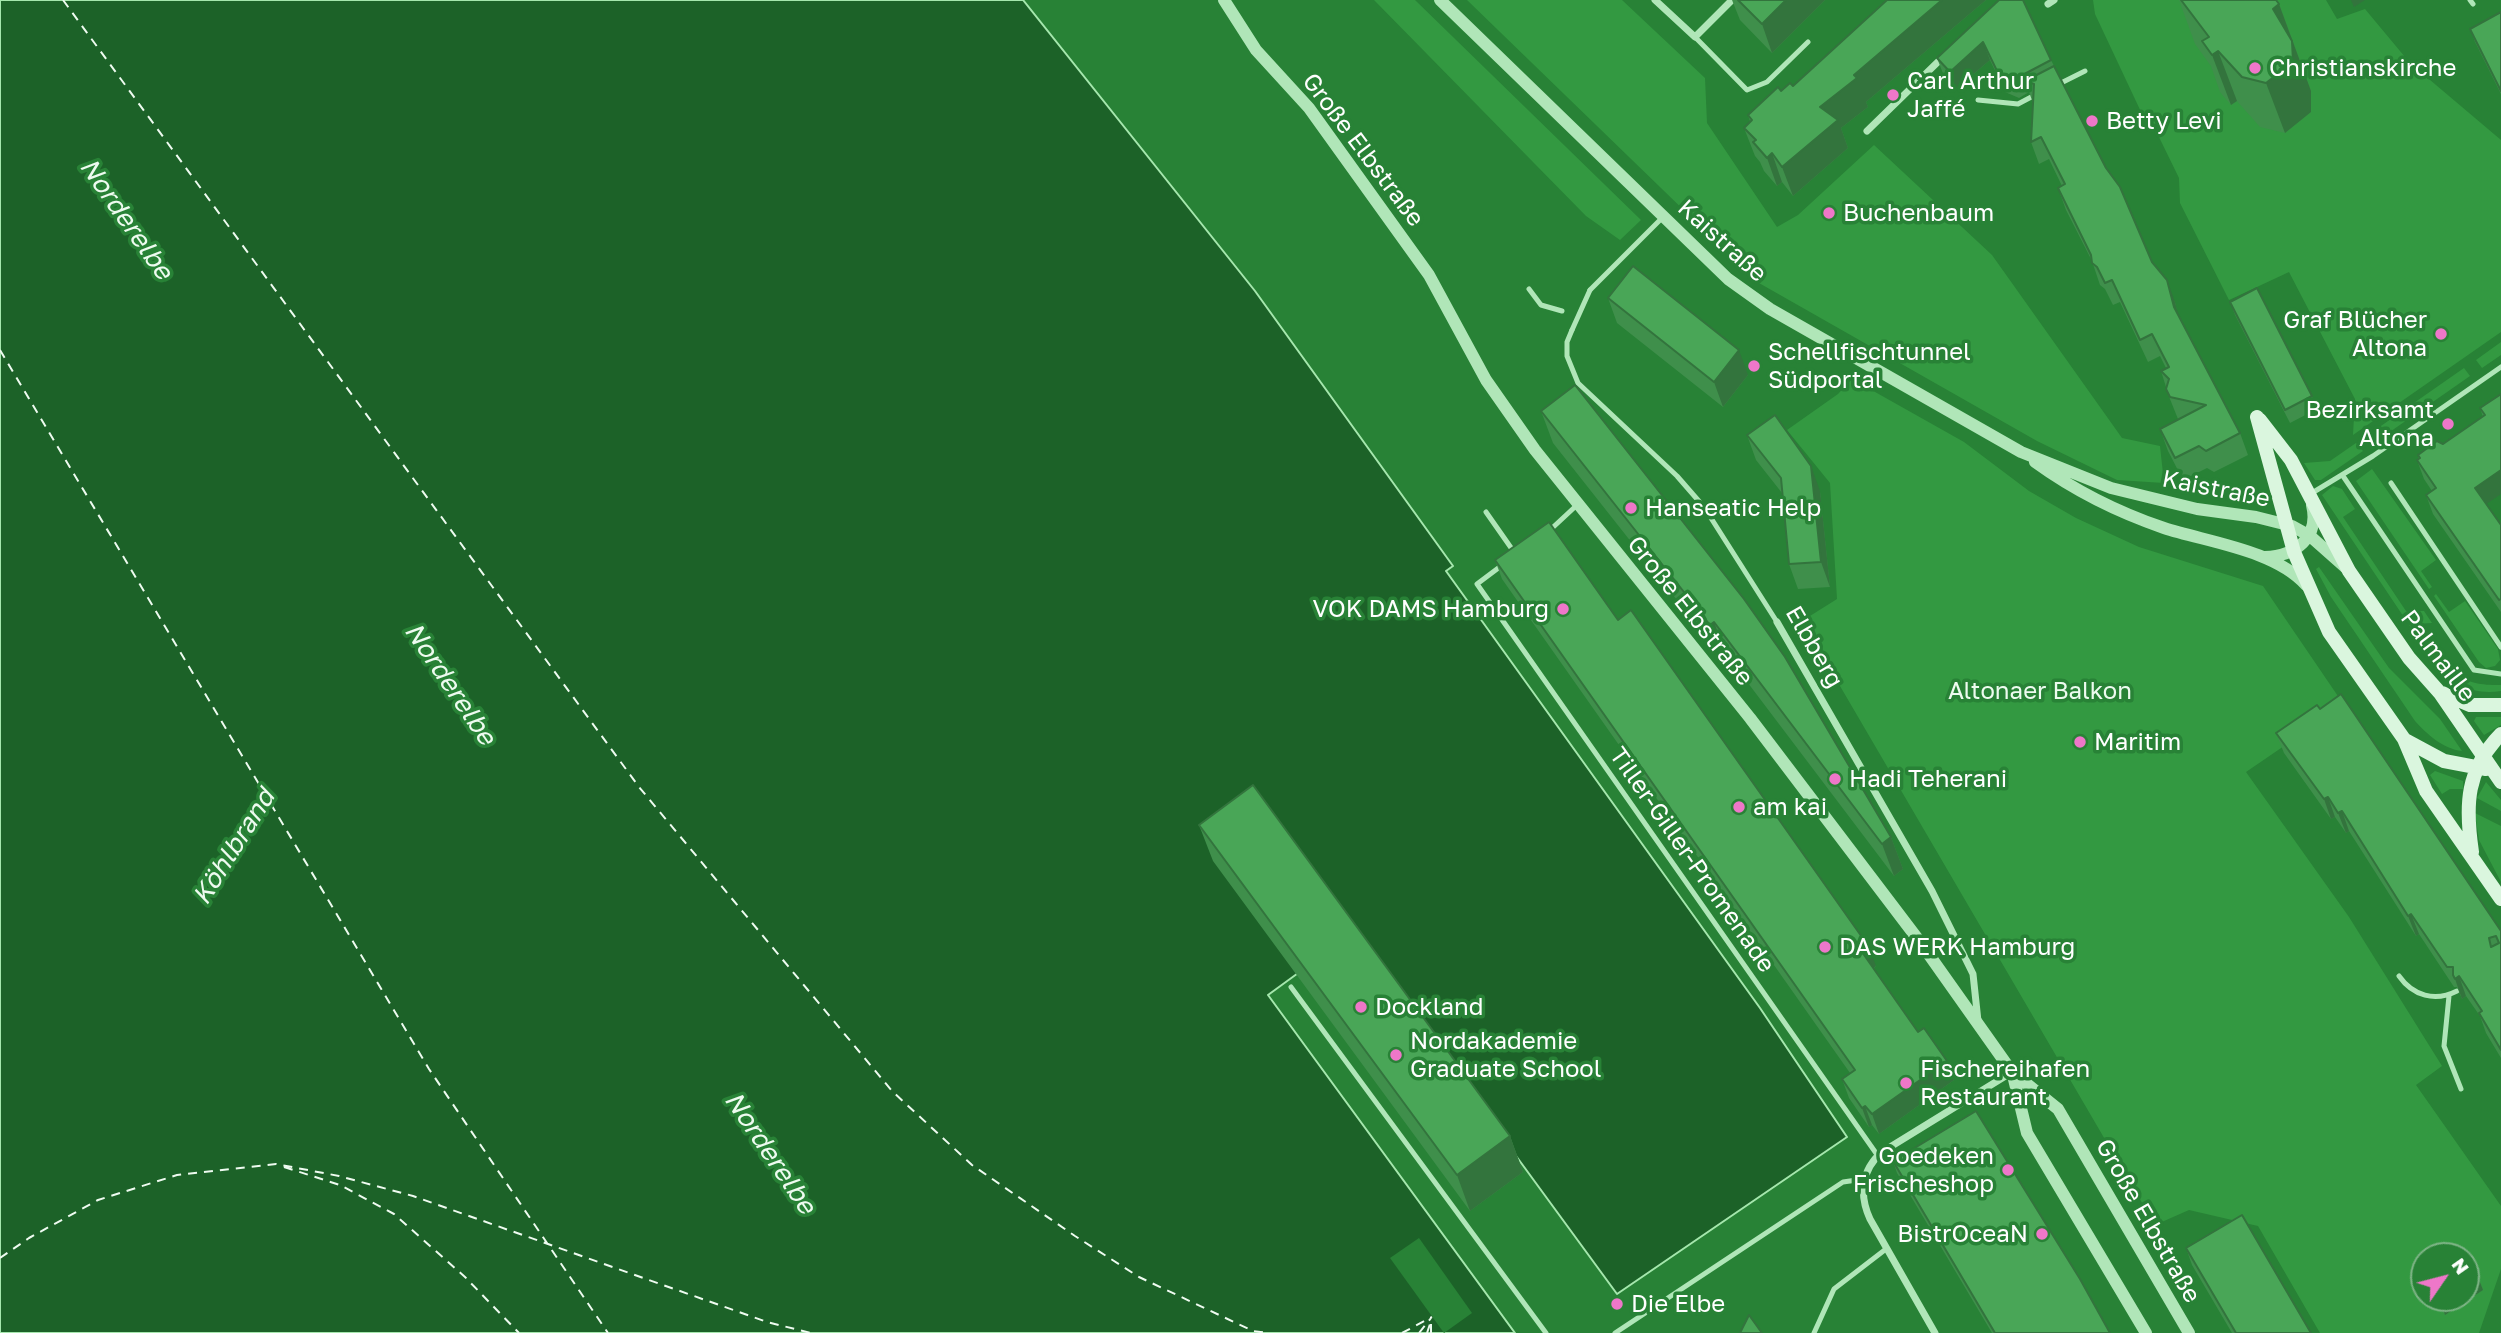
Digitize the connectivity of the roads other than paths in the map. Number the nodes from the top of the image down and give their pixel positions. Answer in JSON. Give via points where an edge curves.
{"nodes":[{"id":1,"x":1224,"y":0,"type":"edge"},
{"id":2,"x":1440,"y":0,"type":"edge"},
{"id":3,"x":1655,"y":0,"type":"edge"},
{"id":4,"x":1732,"y":0,"type":"edge"},
{"id":5,"x":1695,"y":37,"type":"junction"},
{"id":6,"x":1808,"y":42,"type":"dead end"},
{"id":7,"x":1954,"y":47,"type":"edge"},
{"id":8,"x":2085,"y":71,"type":"dead end"},
{"id":9,"x":2052,"y":87,"type":"edge"},
{"id":10,"x":2040,"y":93,"type":"edge"},
{"id":11,"x":1978,"y":100,"type":"dead end"},
{"id":12,"x":1867,"y":131,"type":"dead end"},
{"id":13,"x":1663,"y":217,"type":"junction"},
{"id":14,"x":1529,"y":289,"type":"dead end"},
{"id":15,"x":1562,"y":311,"type":"dead end"},
{"id":16,"x":2501,"y":367,"type":"edge"},
{"id":17,"x":2021,"y":452,"type":"junction"},
{"id":18,"x":2346,"y":474,"type":"junction"},
{"id":19,"x":2391,"y":483,"type":"dead end"},
{"id":20,"x":2309,"y":495,"type":"junction"},
{"id":21,"x":1577,"y":505,"type":"junction"},
{"id":22,"x":1486,"y":512,"type":"dead end"},
{"id":23,"x":2285,"y":524,"type":"junction"},
{"id":24,"x":2310,"y":536,"type":"junction"},
{"id":25,"x":1539,"y":538,"type":"edge"},
{"id":26,"x":1527,"y":546,"type":"edge"},
{"id":27,"x":2294,"y":552,"type":"junction"},
{"id":28,"x":1516,"y":554,"type":"junction"},
{"id":29,"x":2264,"y":557,"type":"junction"},
{"id":30,"x":2348,"y":571,"type":"junction"},
{"id":31,"x":2312,"y":591,"type":"junction"},
{"id":32,"x":1777,"y":622,"type":"joint"},
{"id":33,"x":2501,"y":647,"type":"edge"},
{"id":34,"x":2501,"y":674,"type":"edge"},
{"id":35,"x":2440,"y":693,"type":"junction"},
{"id":36,"x":2501,"y":705,"type":"edge"},
{"id":37,"x":2501,"y":734,"type":"edge"},
{"id":38,"x":2404,"y":739,"type":"junction"},
{"id":39,"x":2488,"y":763,"type":"edge"},
{"id":40,"x":2501,"y":782,"type":"edge"},
{"id":41,"x":2473,"y":859,"type":"junction"},
{"id":42,"x":2501,"y":899,"type":"edge"},
{"id":43,"x":2399,"y":976,"type":"dead end"},
{"id":44,"x":1291,"y":987,"type":"dead end"},
{"id":45,"x":2457,"y":991,"type":"edge"},
{"id":46,"x":2449,"y":996,"type":"junction"},
{"id":47,"x":1978,"y":1022,"type":"junction"},
{"id":48,"x":2012,"y":1072,"type":"junction"},
{"id":49,"x":2462,"y":1089,"type":"dead end"},
{"id":50,"x":1878,"y":1156,"type":"junction"},
{"id":51,"x":1864,"y":1179,"type":"junction"},
{"id":52,"x":1886,"y":1249,"type":"junction"},
{"id":53,"x":1546,"y":1333,"type":"edge"},
{"id":54,"x":1615,"y":1333,"type":"edge"},
{"id":55,"x":1814,"y":1333,"type":"edge"},
{"id":56,"x":1935,"y":1333,"type":"edge"},
{"id":57,"x":2146,"y":1333,"type":"edge"},
{"id":58,"x":2189,"y":1333,"type":"edge"}],
"edges":[{"from":1,"to":21,"type":"street","name":"Große Elbstraße","via":[[1255,50],[1309,108],[1429,275],[1486,380]]},
{"from":2,"to":13,"type":"street","name":"Kaistraße"},
{"from":3,"to":5,"type":"street"},
{"from":4,"to":5,"type":"street"},
{"from":5,"to":6,"type":"lane","via":[[1747,90],[1766,82]]},
{"from":7,"to":12,"type":"street"},
{"from":8,"to":9,"type":"lane"},
{"from":10,"to":11,"type":"lane","via":[[2018,104]]},
{"from":13,"to":17,"type":"street","name":"Kaistraße","via":[[1748,295]]},
{"from":13,"to":32,"type":"lane","name":"Elbberg","bridge":true,"via":[[1590,290],[1567,342],[1567,356],[1578,383],[1704,507]]},
{"from":14,"to":15,"type":"lane","via":[[1541,305]]},
{"from":16,"to":18,"type":"lane"},
{"from":17,"to":23,"type":"street","name":"Kaistraße","via":[[2111,488]]},
{"from":17,"to":29,"type":"street","name":"Kaistraße","via":[[2068,486],[2113,509]]},
{"from":18,"to":20,"type":"lane"},
{"from":18,"to":34,"type":"lane","via":[[2474,670]]},
{"from":19,"to":33,"type":"lane"},
{"from":20,"to":23,"type":"main road","name":"Palmaille","via":[[2291,460],[2257,417]]},
{"from":20,"to":24,"type":"street","name":"Palmaille","via":[[2314,520]]},
{"from":20,"to":30,"type":"main road","name":"Palmaille"},
{"from":21,"to":25,"type":"lane"},
{"from":21,"to":47,"type":"street","name":"Große Elbstraße","via":[[1750,718]]},
{"from":22,"to":28,"type":"lane"},
{"from":23,"to":24,"type":"street","name":"Palmaille"},
{"from":23,"to":27,"type":"main road","name":"Palmaille"},
{"from":24,"to":27,"type":"street"},
{"from":24,"to":30,"type":"street","name":"Palmaille"},
{"from":26,"to":28,"type":"lane"},
{"from":27,"to":29,"type":"street","name":"Kaistraße"},
{"from":27,"to":31,"type":"main road","name":"Palmaille"},
{"from":28,"to":50,"type":"lane","name":"Tiller-Giller-Promenade","via":[[1477,584]]},
{"from":29,"to":31,"type":"street","name":"Kaistraße","via":[[2290,570]]},
{"from":30,"to":35,"type":"main road","name":"Palmaille","via":[[2409,658]]},
{"from":31,"to":38,"type":"main road","name":"Palmaille","via":[[2329,632]]},
{"from":32,"to":47,"type":"street","name":"Elbberg","via":[[1932,891],[1973,974]]},
{"from":35,"to":36,"type":"main road","via":[[2470,705]]},
{"from":35,"to":39,"type":"main road","name":"Palmaille"},
{"from":37,"to":39,"type":"main road"},
{"from":38,"to":39,"type":"main road","name":"Palmaille","via":[[2431,756]]},
{"from":38,"to":41,"type":"main road","name":"Palmaille","via":[[2426,791]]},
{"from":39,"to":40,"type":"main road","name":"Palmaille"},
{"from":39,"to":41,"type":"main road","via":[[2471,784],[2468,822]]},
{"from":41,"to":42,"type":"main road","name":"Palmaille"},
{"from":43,"to":46,"type":"lane","via":[[2408,989],[2425,996]]},
{"from":44,"to":53,"type":"lane"},
{"from":45,"to":46,"type":"lane"},
{"from":46,"to":49,"type":"lane","via":[[2444,1046]]},
{"from":47,"to":48,"type":"street","name":"Große Elbstraße"},
{"from":48,"to":50,"type":"street"},
{"from":48,"to":57,"type":"street","name":"Große Elbstraße","via":[[2026,1133]]},
{"from":48,"to":58,"type":"street","name":"Große Elbstraße","via":[[2058,1109]]},
{"from":50,"to":51,"type":"street"},
{"from":51,"to":52,"type":"street","via":[[1865,1208]]},
{"from":51,"to":54,"type":"lane","via":[[1843,1182]]},
{"from":52,"to":55,"type":"lane","via":[[1834,1289]]},
{"from":52,"to":56,"type":"street"}]}
